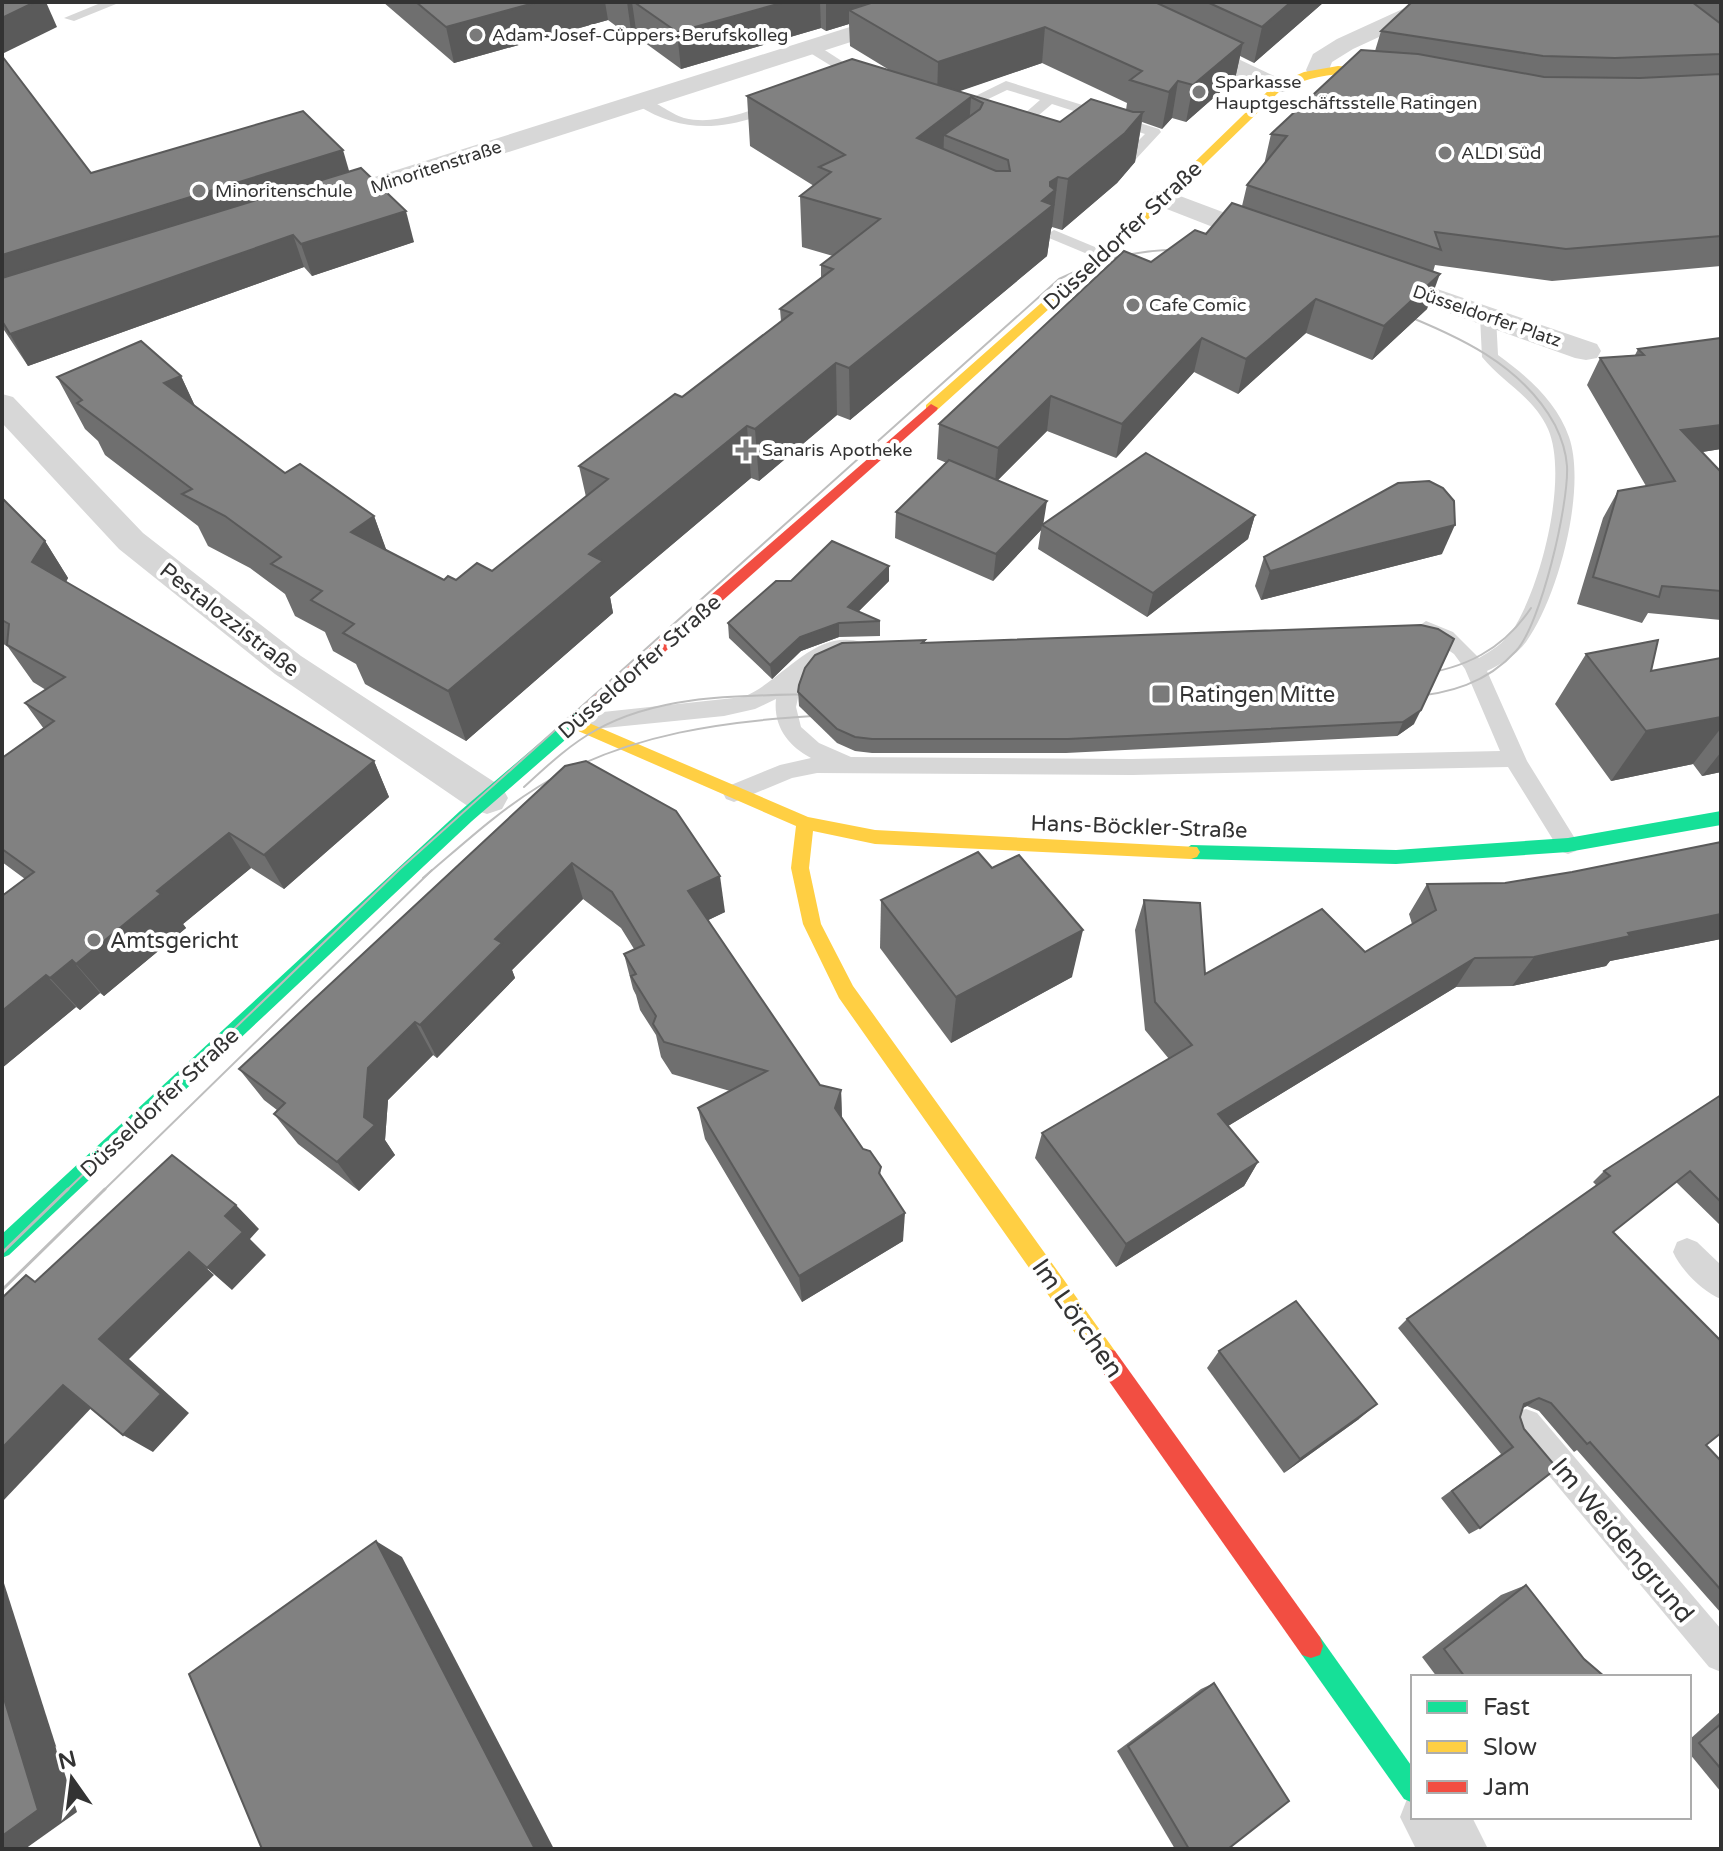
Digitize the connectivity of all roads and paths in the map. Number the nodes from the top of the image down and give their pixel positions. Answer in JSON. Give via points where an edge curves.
{"nodes":[{"id":1,"x":115,"y":2,"type":"edge"},
{"id":2,"x":952,"y":2,"type":"edge"},
{"id":3,"x":1100,"y":2,"type":"edge"},
{"id":4,"x":1436,"y":2,"type":"edge"},
{"id":5,"x":70,"y":18,"type":"dead end"},
{"id":6,"x":812,"y":48,"type":"junction"},
{"id":7,"x":1318,"y":70,"type":"junction"},
{"id":8,"x":1420,"y":78,"type":"edge"},
{"id":9,"x":850,"y":84,"type":"edge"},
{"id":10,"x":1278,"y":87,"type":"junction"},
{"id":11,"x":1050,"y":99,"type":"junction"},
{"id":12,"x":642,"y":102,"type":"junction"},
{"id":13,"x":790,"y":103,"type":"edge"},
{"id":14,"x":938,"y":115,"type":"edge"},
{"id":15,"x":1063,"y":134,"type":"edge"},
{"id":16,"x":1090,"y":143,"type":"edge"},
{"id":17,"x":1164,"y":198,"type":"junction"},
{"id":18,"x":298,"y":210,"type":"edge"},
{"id":19,"x":1054,"y":235,"type":"edge"},
{"id":20,"x":1297,"y":249,"type":"edge"},
{"id":21,"x":1102,"y":255,"type":"junction"},
{"id":22,"x":1354,"y":269,"type":"edge"},
{"id":23,"x":1488,"y":317,"type":"junction"},
{"id":24,"x":1586,"y":351,"type":"dead end"},
{"id":25,"x":2,"y":404,"type":"edge"},
{"id":26,"x":1398,"y":626,"type":"edge"},
{"id":27,"x":871,"y":646,"type":"edge"},
{"id":28,"x":1476,"y":668,"type":"junction"},
{"id":29,"x":794,"y":674,"type":"junction"},
{"id":30,"x":575,"y":723,"type":"junction"},
{"id":31,"x":1515,"y":759,"type":"junction"},
{"id":32,"x":852,"y":764,"type":"junction"},
{"id":33,"x":734,"y":793,"type":"junction"},
{"id":34,"x":487,"y":798,"type":"junction"},
{"id":35,"x":1721,"y":818,"type":"edge"},
{"id":36,"x":805,"y":823,"type":"junction"},
{"id":37,"x":1568,"y":845,"type":"junction"},
{"id":38,"x":2,"y":1248,"type":"edge"},
{"id":39,"x":1687,"y":1252,"type":"dead end"},
{"id":40,"x":1721,"y":1285,"type":"edge"},
{"id":41,"x":1526,"y":1424,"type":"edge"},
{"id":42,"x":1721,"y":1655,"type":"edge"},
{"id":43,"x":1411,"y":1787,"type":"edge"},
{"id":44,"x":1433,"y":1819,"type":"edge"},
{"id":45,"x":1455,"y":1849,"type":"edge"}],
"edges":[{"from":1,"to":5,"type":"lane"},
{"from":2,"to":6,"type":"street","name":"Minoritenstraße"},
{"from":3,"to":10,"type":"street"},
{"from":4,"to":7,"type":"street","via":[[1345,44],[1321,59]]},
{"from":6,"to":9,"type":"lane","via":[[871,84]]},
{"from":6,"to":12,"type":"street","name":"Minoritenstraße"},
{"from":7,"to":8,"type":"street","via":[[1368,69]]},
{"from":7,"to":10,"type":"street"},
{"from":10,"to":17,"type":"street","name":"Düsseldorfer Straße"},
{"from":11,"to":14,"type":"lane","via":[[1006,85]]},
{"from":11,"to":15,"type":"lane","via":[[1023,121]]},
{"from":11,"to":16,"type":"lane","via":[[1154,132],[1131,156]]},
{"from":12,"to":13,"type":"lane","via":[[661,116],[714,126]]},
{"from":12,"to":18,"type":"street","name":"Minoritenstraße"},
{"from":17,"to":20,"type":"street"},
{"from":17,"to":21,"type":"street","name":"Düsseldorfer Straße"},
{"from":19,"to":21,"type":"lane"},
{"from":21,"to":30,"type":"street","name":"Düsseldorfer Straße"},
{"from":22,"to":23,"type":"street","name":"Düsseldorfer Platz"},
{"from":23,"to":24,"type":"street","name":"Düsseldorfer Platz"},
{"from":23,"to":28,"type":"lane","via":[[1490,357],[1532,393],[1553,422],[1567,479],[1543,578],[1522,631],[1494,660]]},
{"from":25,"to":34,"type":"street","name":"Pestalozzistraße","via":[[131,541],[288,665]]},
{"from":26,"to":28,"type":"lane","via":[[1443,633]]},
{"from":27,"to":29,"type":"lane","via":[[822,652]]},
{"from":28,"to":31,"type":"lane"},
{"from":29,"to":30,"type":"lane","via":[[759,699],[730,707]]},
{"from":29,"to":32,"type":"lane","via":[[784,699],[792,731],[821,755]]},
{"from":30,"to":33,"type":"street","name":"Hans-Böckler-Straße"},
{"from":30,"to":34,"type":"street","name":"Düsseldorfer Straße"},
{"from":31,"to":32,"type":"lane","via":[[1162,767]]},
{"from":31,"to":37,"type":"lane"},
{"from":32,"to":33,"type":"lane","via":[[788,771]]},
{"from":33,"to":36,"type":"street","name":"Hans-Böckler-Straße"},
{"from":34,"to":38,"type":"street","name":"Düsseldorfer Straße"},
{"from":35,"to":37,"type":"street","name":"Hans-Böckler-Straße"},
{"from":36,"to":37,"type":"street","name":"Hans-Böckler-Straße","via":[[875,837],[1310,857]]},
{"from":36,"to":43,"type":"street","name":"Im Lörchen","via":[[800,868],[812,924],[846,992]]},
{"from":39,"to":40,"type":"lane"},
{"from":41,"to":42,"type":"lane","name":"Im Weidengrund"},
{"from":44,"to":45,"type":"street"}]}
